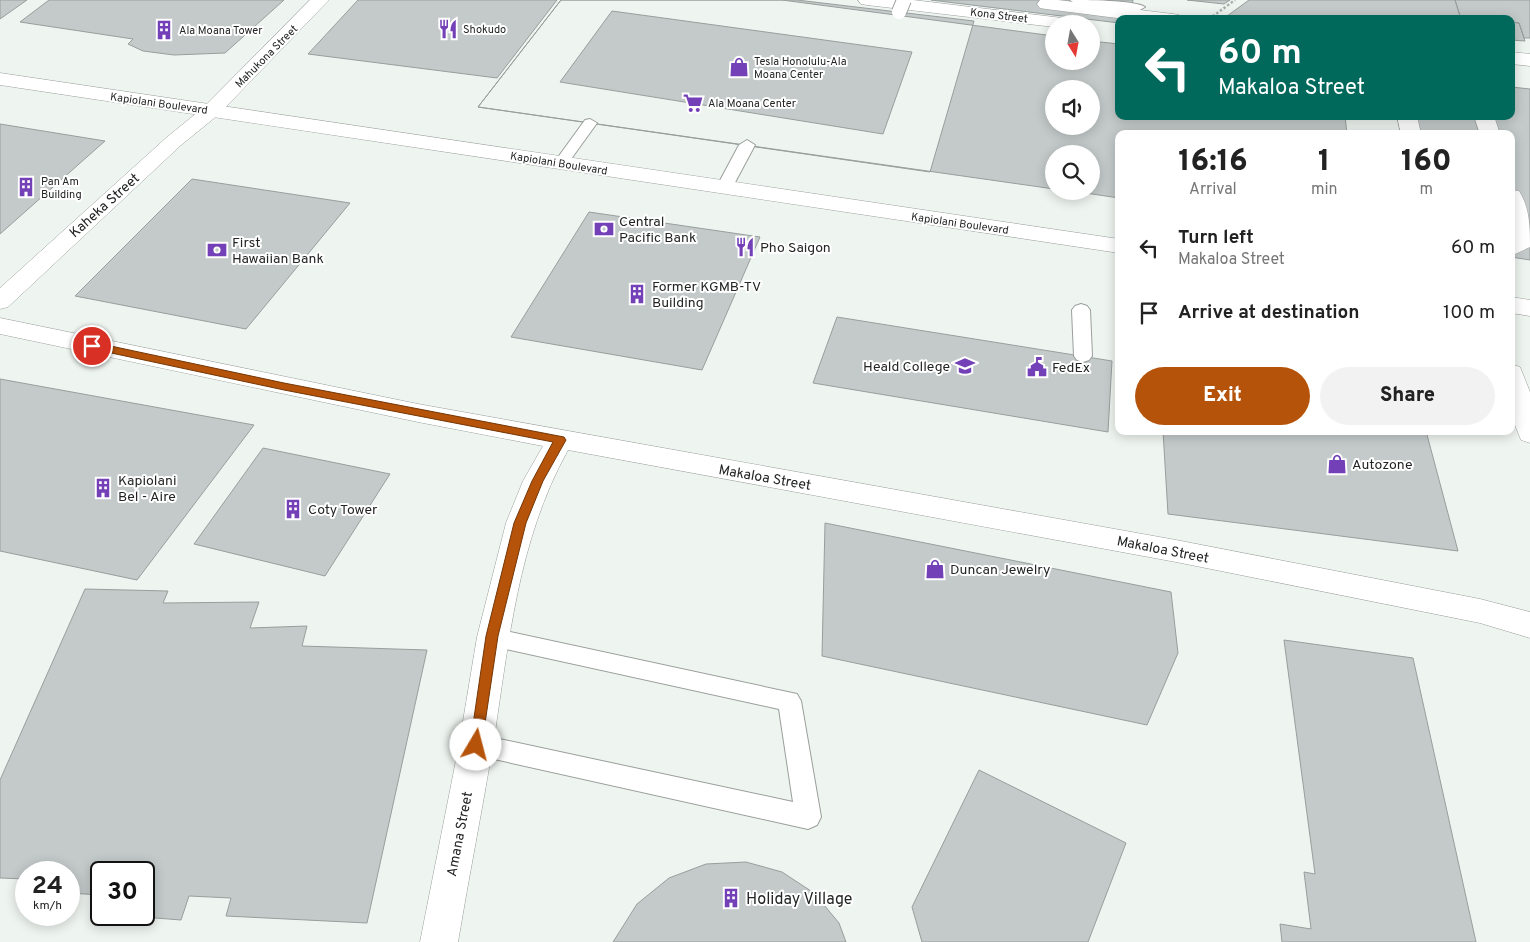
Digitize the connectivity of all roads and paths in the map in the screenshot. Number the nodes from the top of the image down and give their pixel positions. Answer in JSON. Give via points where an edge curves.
{"nodes":[{"id":1,"x":320,"y":0,"type":"edge"},
{"id":2,"x":867,"y":0,"type":"edge"},
{"id":3,"x":1012,"y":0,"type":"edge"},
{"id":4,"x":1076,"y":0,"type":"edge"},
{"id":5,"x":1235,"y":0,"type":"edge"},
{"id":6,"x":896,"y":4,"type":"edge"},
{"id":7,"x":1138,"y":7,"type":"dead end"},
{"id":8,"x":1139,"y":15,"type":"edge"},
{"id":9,"x":1214,"y":15,"type":"edge"},
{"id":10,"x":1045,"y":21,"type":"edge"},
{"id":11,"x":1100,"y":27,"type":"edge"},
{"id":12,"x":1115,"y":29,"type":"edge"},
{"id":13,"x":1515,"y":58,"type":"edge"},
{"id":14,"x":1530,"y":60,"type":"edge"},
{"id":15,"x":1515,"y":76,"type":"edge"},
{"id":16,"x":1530,"y":78,"type":"edge"},
{"id":17,"x":0,"y":79,"type":"edge"},
{"id":18,"x":211,"y":111,"type":"junction"},
{"id":19,"x":590,"y":123,"type":"dead end"},
{"id":20,"x":748,"y":146,"type":"dead end"},
{"id":21,"x":561,"y":163,"type":"junction"},
{"id":22,"x":724,"y":188,"type":"junction"},
{"id":23,"x":1515,"y":209,"type":"edge"},
{"id":24,"x":1115,"y":245,"type":"edge"},
{"id":25,"x":1515,"y":246,"type":"edge"},
{"id":26,"x":0,"y":301,"type":"edge"},
{"id":27,"x":1515,"y":306,"type":"edge"},
{"id":28,"x":1530,"y":308,"type":"edge"},
{"id":29,"x":1081,"y":310,"type":"dead end"},
{"id":30,"x":0,"y":326,"type":"edge"},
{"id":31,"x":1083,"y":356,"type":"dead end"},
{"id":32,"x":1515,"y":386,"type":"edge"},
{"id":33,"x":1530,"y":433,"type":"edge"},
{"id":34,"x":560,"y":440,"type":"junction"},
{"id":35,"x":1530,"y":625,"type":"edge"},
{"id":36,"x":492,"y":636,"type":"junction"},
{"id":37,"x":476,"y":745,"type":"junction"},
{"id":38,"x":438,"y":942,"type":"edge"}],
"edges":[{"from":1,"to":18,"type":"street","name":"Mahukona Street"},
{"from":2,"to":6,"type":"street","name":"Kona Street"},
{"from":3,"to":8,"type":"street","name":"Kona Street"},
{"from":4,"to":7,"type":"lane"},
{"from":5,"to":9,"type":"path"},
{"from":6,"to":10,"type":"street","name":"Kona Street"},
{"from":11,"to":12,"type":"street"},
{"from":13,"to":14,"type":"street"},
{"from":15,"to":16,"type":"street"},
{"from":17,"to":18,"type":"street","name":"Kapiolani Boulevard"},
{"from":18,"to":21,"type":"street","name":"Kapiolani Boulevard"},
{"from":18,"to":26,"type":"street","name":"Kaheka Street"},
{"from":19,"to":21,"type":"lane"},
{"from":20,"to":22,"type":"lane"},
{"from":21,"to":22,"type":"street","name":"Kapiolani Boulevard"},
{"from":22,"to":24,"type":"street","name":"Kapiolani Boulevard"},
{"from":23,"to":25,"type":"street","via":[[1525,240]]},
{"from":27,"to":28,"type":"street"},
{"from":29,"to":31,"type":"lane"},
{"from":30,"to":34,"type":"street","name":"Makaloa Street","via":[[284,387]]},
{"from":32,"to":33,"type":"street"},
{"from":34,"to":35,"type":"street","name":"Makaloa Street","via":[[1186,553],[1480,611]]},
{"from":34,"to":36,"type":"street","name":"Amana Street","via":[[520,523]]},
{"from":36,"to":37,"type":"street","name":"Amana Street"},
{"from":36,"to":37,"type":"lane","via":[[789,701],[808,817]]},
{"from":37,"to":38,"type":"street","name":"Amana Street"}]}
